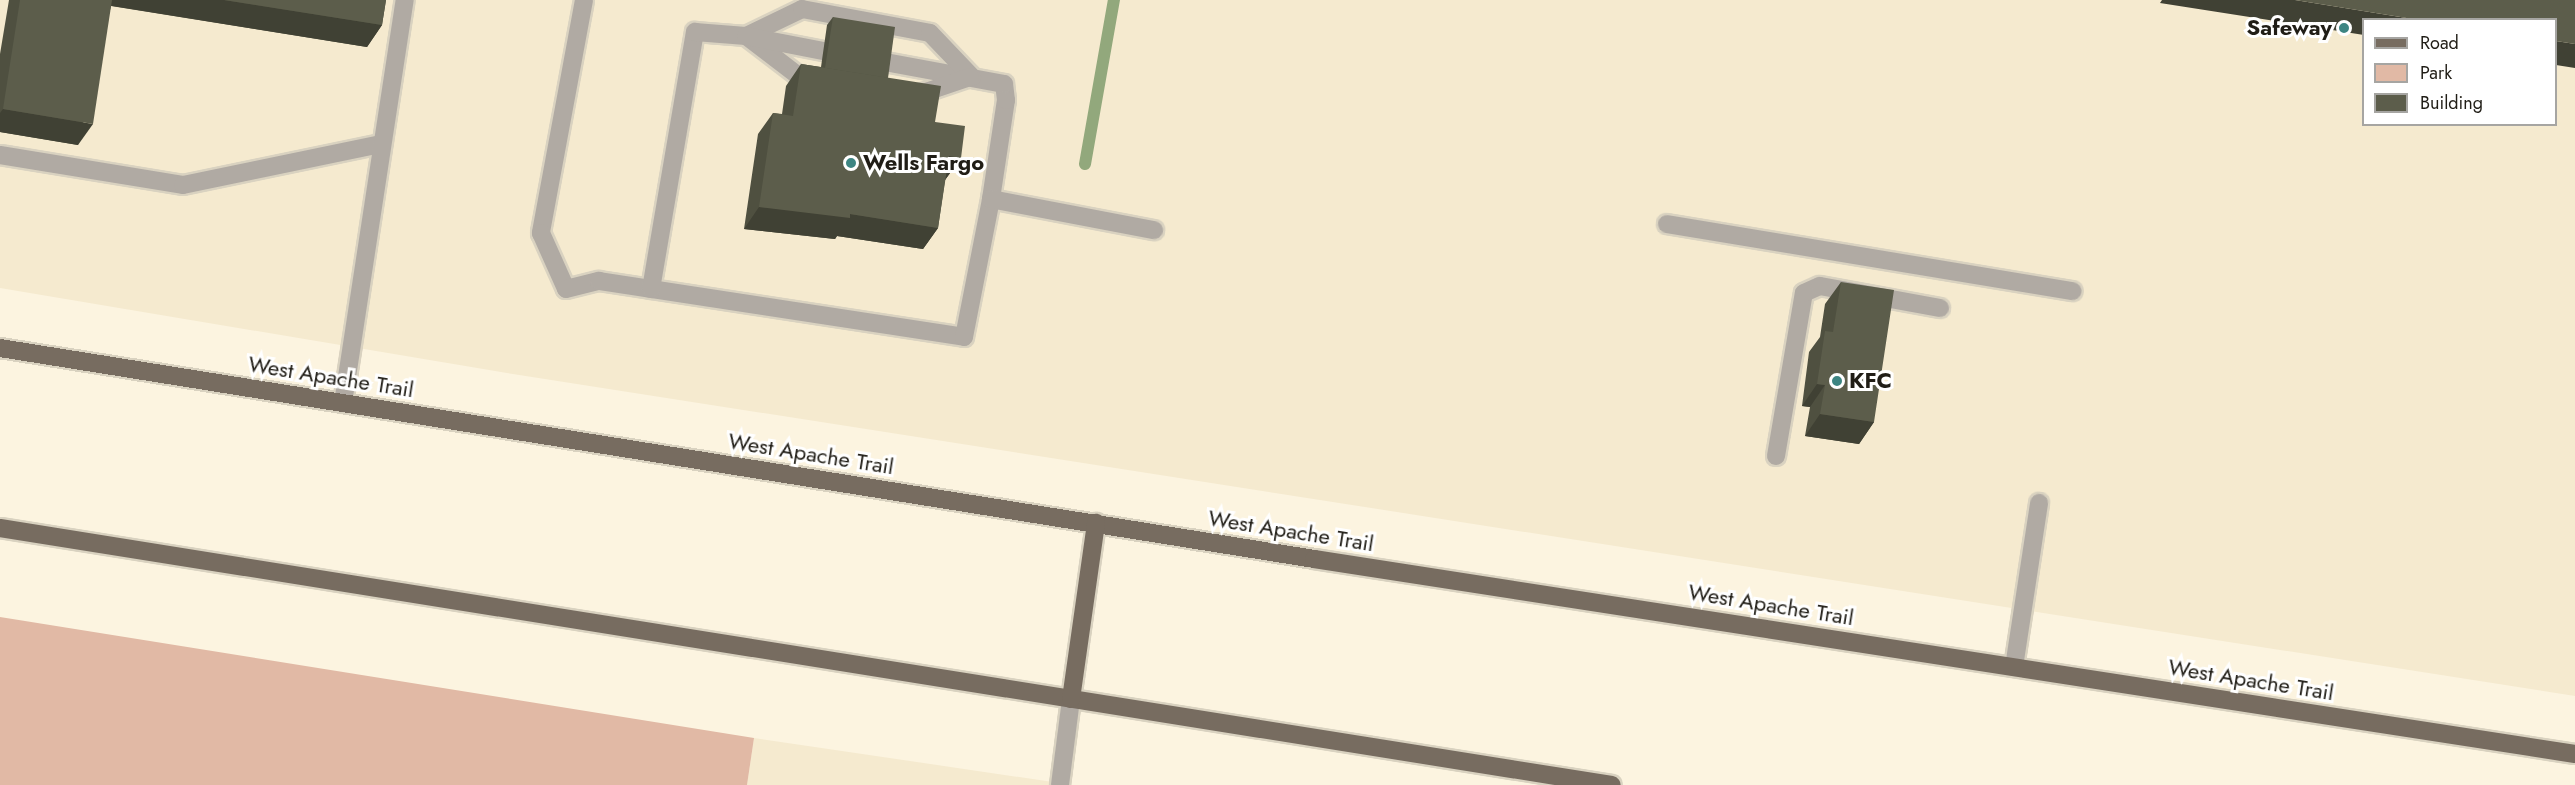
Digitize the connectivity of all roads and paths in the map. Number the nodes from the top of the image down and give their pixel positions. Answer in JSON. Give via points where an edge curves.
{"nodes":[{"id":1,"x":405,"y":0,"type":"edge"},
{"id":2,"x":584,"y":0,"type":"edge"},
{"id":3,"x":746,"y":36,"type":"junction"},
{"id":4,"x":823,"y":51,"type":"dead end"},
{"id":5,"x":885,"y":62,"type":"edge"},
{"id":6,"x":972,"y":77,"type":"junction"},
{"id":7,"x":819,"y":79,"type":"edge"},
{"id":8,"x":901,"y":93,"type":"edge"},
{"id":9,"x":381,"y":144,"type":"junction"},
{"id":10,"x":0,"y":155,"type":"edge"},
{"id":11,"x":991,"y":199,"type":"junction"},
{"id":12,"x":1667,"y":224,"type":"dead end"},
{"id":13,"x":1154,"y":230,"type":"dead end"},
{"id":14,"x":651,"y":289,"type":"junction"},
{"id":15,"x":2073,"y":291,"type":"dead end"},
{"id":16,"x":1940,"y":308,"type":"dead end"},
{"id":17,"x":0,"y":348,"type":"edge"},
{"id":18,"x":343,"y":403,"type":"junction"},
{"id":19,"x":1776,"y":456,"type":"dead end"},
{"id":20,"x":2039,"y":503,"type":"dead end"},
{"id":21,"x":1096,"y":523,"type":"junction"},
{"id":22,"x":0,"y":528,"type":"edge"},
{"id":23,"x":2014,"y":667,"type":"junction"},
{"id":24,"x":1071,"y":699,"type":"junction"},
{"id":25,"x":2575,"y":754,"type":"edge"},
{"id":26,"x":1060,"y":785,"type":"edge"},
{"id":27,"x":1612,"y":785,"type":"edge"}],
"edges":[{"from":1,"to":9,"type":"lane"},
{"from":2,"to":14,"type":"lane","via":[[541,233],[566,289],[599,281]]},
{"from":3,"to":4,"type":"lane"},
{"from":3,"to":6,"type":"lane","via":[[802,9],[814,11],[930,33]]},
{"from":3,"to":7,"type":"lane","via":[[796,74]]},
{"from":3,"to":14,"type":"lane","via":[[695,32]]},
{"from":5,"to":6,"type":"lane"},
{"from":6,"to":8,"type":"lane","via":[[920,96]]},
{"from":6,"to":11,"type":"lane","via":[[1004,84],[1006,100]]},
{"from":9,"to":10,"type":"lane","via":[[183,185]]},
{"from":9,"to":18,"type":"lane"},
{"from":11,"to":13,"type":"lane"},
{"from":11,"to":14,"type":"lane","via":[[964,337]]},
{"from":12,"to":15,"type":"lane"},
{"from":16,"to":19,"type":"lane","via":[[1820,286],[1804,293]]},
{"from":17,"to":18,"type":"main road","name":"West Apache Trail"},
{"from":18,"to":21,"type":"main road","name":"West Apache Trail"},
{"from":20,"to":23,"type":"lane"},
{"from":21,"to":23,"type":"main road","name":"West Apache Trail"},
{"from":21,"to":24,"type":"main road"},
{"from":22,"to":24,"type":"main road"},
{"from":23,"to":25,"type":"main road","name":"West Apache Trail"},
{"from":24,"to":26,"type":"lane"},
{"from":24,"to":27,"type":"main road"}]}
